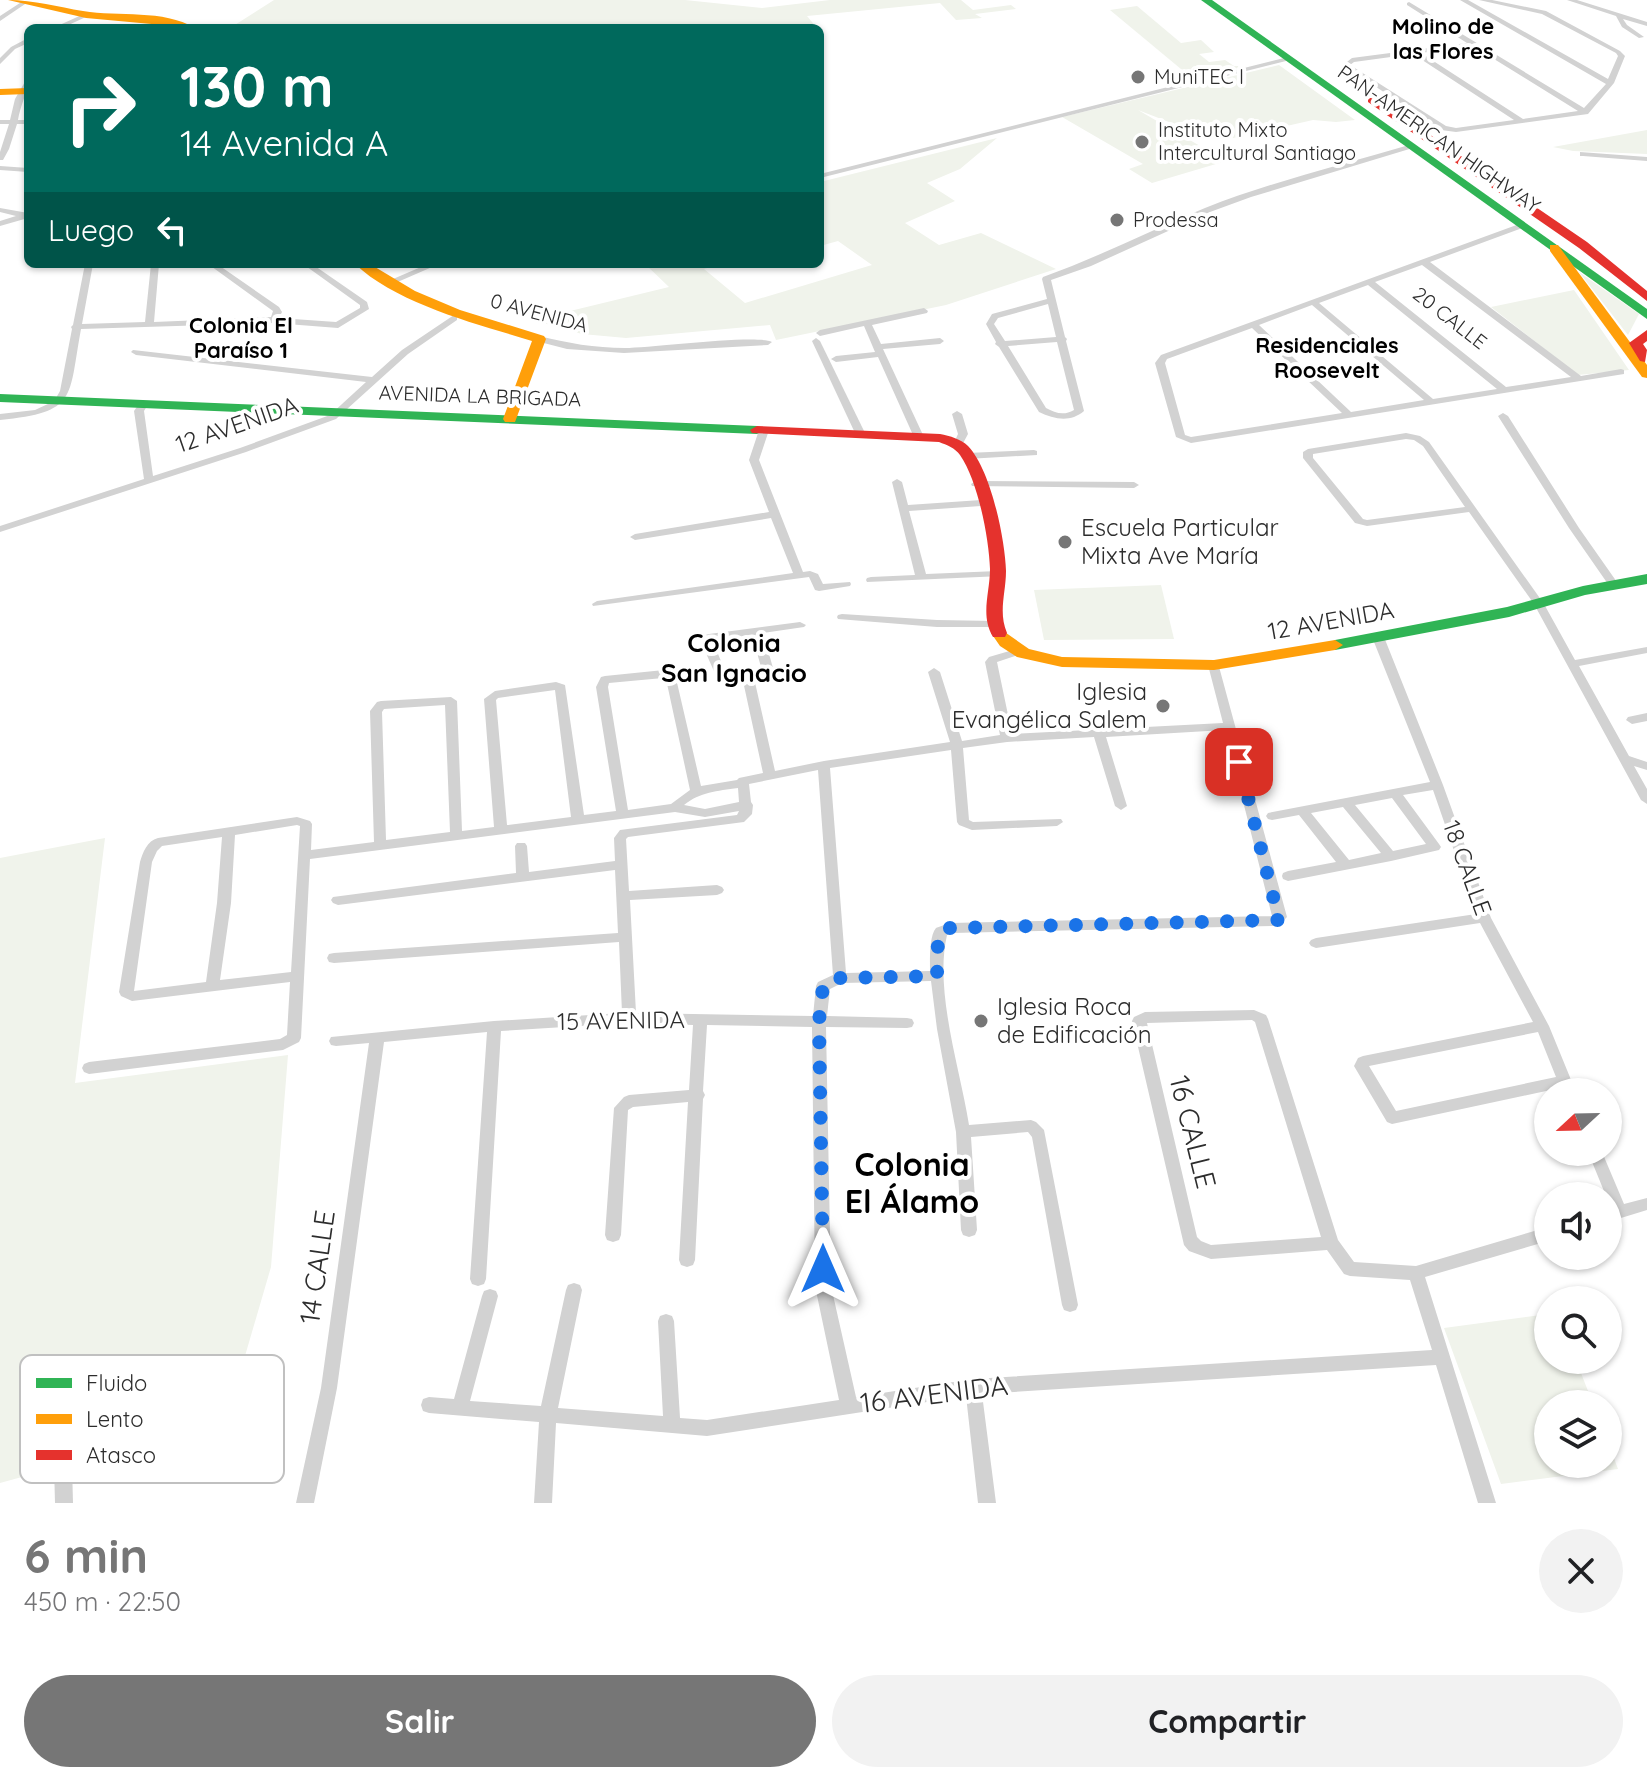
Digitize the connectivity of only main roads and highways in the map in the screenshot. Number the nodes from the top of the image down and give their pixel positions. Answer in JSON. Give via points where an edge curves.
{"nodes":[{"id":1,"x":1206,"y":0,"type":"edge"},
{"id":2,"x":19,"y":1,"type":"edge"},
{"id":3,"x":1228,"y":1,"type":"edge"},
{"id":4,"x":174,"y":24,"type":"edge"},
{"id":5,"x":1320,"y":82,"type":"junction"},
{"id":6,"x":24,"y":88,"type":"edge"},
{"id":7,"x":0,"y":92,"type":"edge"},
{"id":8,"x":1472,"y":169,"type":"junction"},
{"id":9,"x":1583,"y":245,"type":"junction"},
{"id":10,"x":1554,"y":248,"type":"junction"},
{"id":11,"x":367,"y":268,"type":"edge"},
{"id":12,"x":1639,"y":276,"type":"edge"},
{"id":13,"x":1647,"y":286,"type":"edge"},
{"id":14,"x":1647,"y":297,"type":"edge"},
{"id":15,"x":1647,"y":315,"type":"edge"},
{"id":16,"x":1647,"y":334,"type":"edge"},
{"id":17,"x":1647,"y":360,"type":"edge"},
{"id":18,"x":1647,"y":374,"type":"edge"},
{"id":19,"x":0,"y":398,"type":"edge"},
{"id":20,"x":510,"y":419,"type":"junction"},
{"id":21,"x":1647,"y":579,"type":"edge"},
{"id":22,"x":1020,"y":651,"type":"joint"}],
"edges":[{"from":1,"to":5,"type":"main road","name":"PAN-AMERICAN HIGHWAY"},
{"from":2,"to":4,"type":"main road","via":[[86,15]]},
{"from":3,"to":8,"type":"main road","name":"PAN-AMERICAN HIGHWAY"},
{"from":5,"to":8,"type":"main road","via":[[1318,75],[1330,76]]},
{"from":5,"to":10,"type":"main road","name":"PAN-AMERICAN HIGHWAY"},
{"from":6,"to":7,"type":"main road"},
{"from":8,"to":9,"type":"main road","name":"PAN-AMERICAN HIGHWAY"},
{"from":9,"to":12,"type":"main road"},
{"from":9,"to":14,"type":"main road","name":"PAN-AMERICAN HIGHWAY"},
{"from":10,"to":15,"type":"main road","name":"PAN-AMERICAN HIGHWAY"},
{"from":10,"to":18,"type":"main road"},
{"from":11,"to":20,"type":"main road","name":"0 AVENIDA","via":[[455,313],[539,339]]},
{"from":12,"to":13,"type":"main road"},
{"from":16,"to":17,"type":"main road","via":[[1636,343]]},
{"from":19,"to":20,"type":"main road","name":"AVENIDA LA BRIGADA"},
{"from":20,"to":22,"type":"main road","name":"AVENIDA LA BRIGADA","via":[[940,438],[962,450],[976,484],[998,574],[995,624]]},
{"from":21,"to":22,"type":"main road","name":"12 AVENIDA","via":[[1378,637],[1214,665],[1062,662]]}]}
